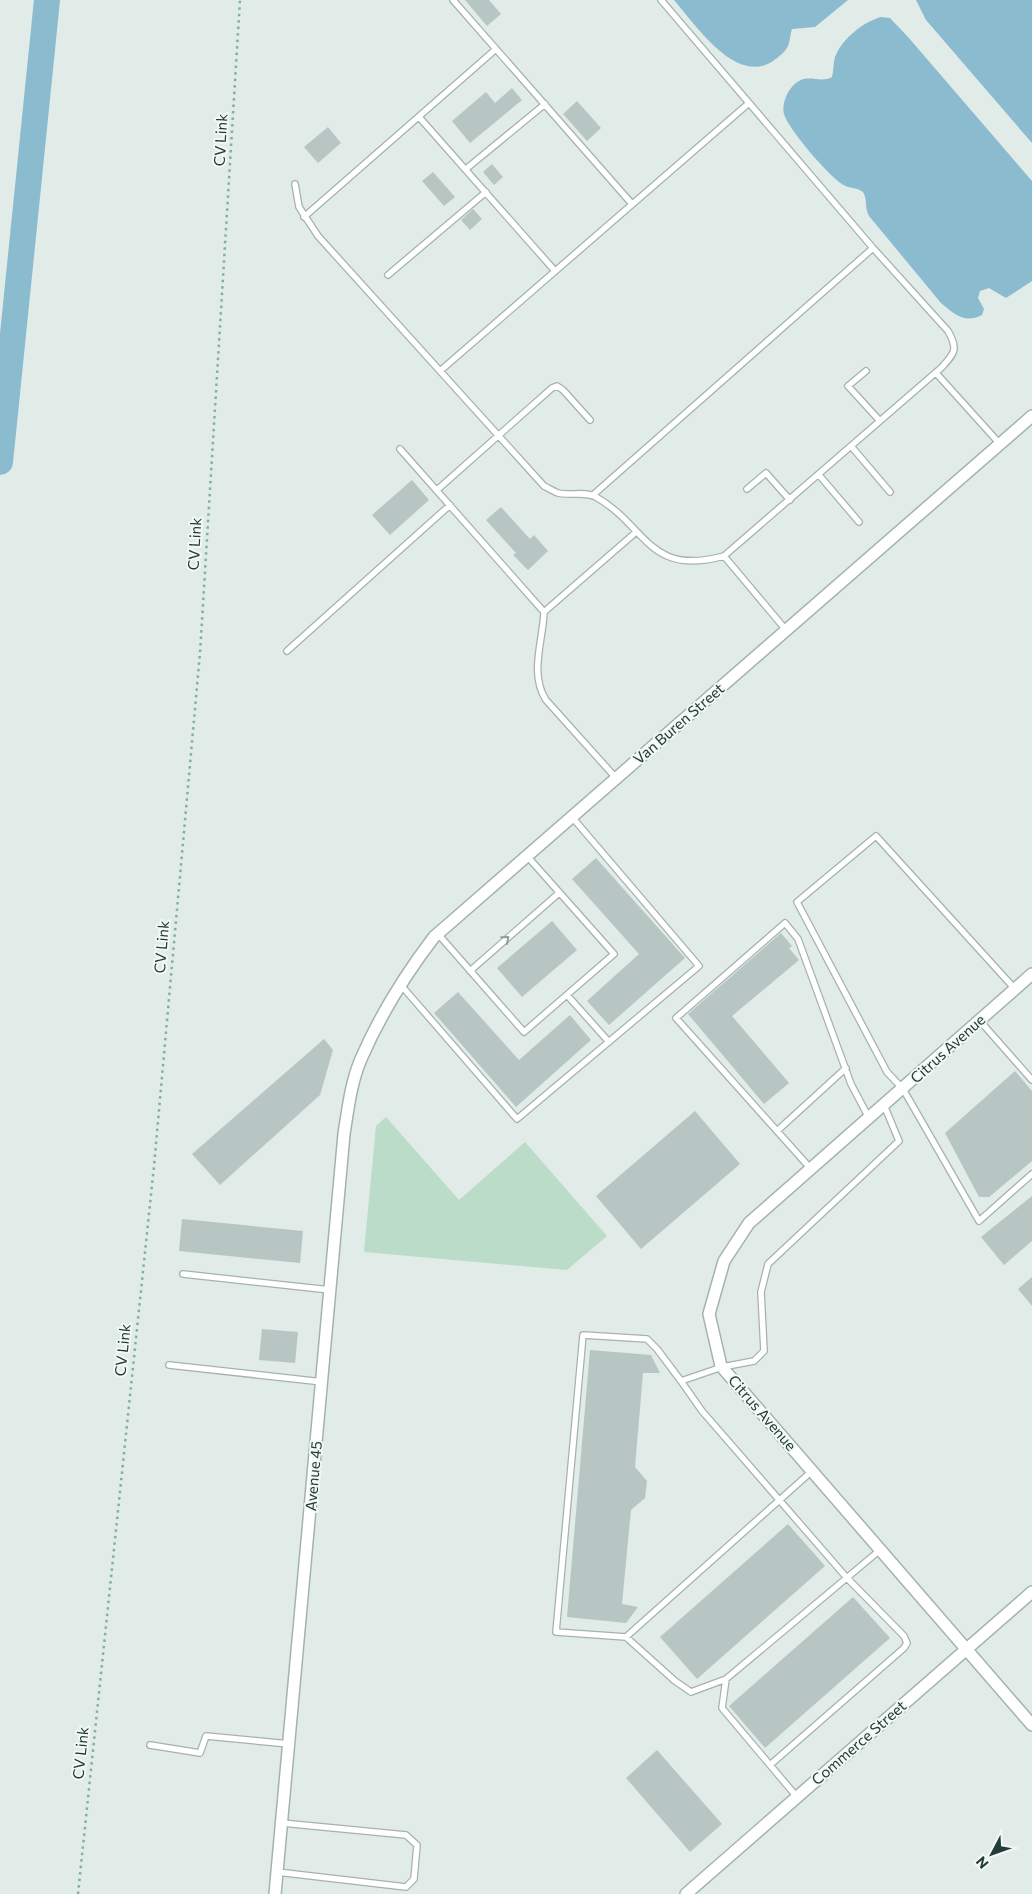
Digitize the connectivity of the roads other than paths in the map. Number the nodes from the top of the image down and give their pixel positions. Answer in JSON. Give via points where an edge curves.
{"nodes":[{"id":1,"x":453,"y":0,"type":"edge"},
{"id":2,"x":661,"y":0,"type":"edge"},
{"id":3,"x":496,"y":49,"type":"junction"},
{"id":4,"x":749,"y":103,"type":"junction"},
{"id":5,"x":544,"y":104,"type":"junction"},
{"id":6,"x":419,"y":117,"type":"junction"},
{"id":7,"x":466,"y":169,"type":"junction"},
{"id":8,"x":295,"y":184,"type":"dead end"},
{"id":9,"x":486,"y":192,"type":"junction"},
{"id":10,"x":632,"y":204,"type":"junction"},
{"id":11,"x":304,"y":217,"type":"junction"},
{"id":12,"x":873,"y":248,"type":"junction"},
{"id":13,"x":555,"y":271,"type":"junction"},
{"id":14,"x":388,"y":276,"type":"dead end"},
{"id":15,"x":440,"y":371,"type":"junction"},
{"id":16,"x":866,"y":371,"type":"dead end"},
{"id":17,"x":936,"y":373,"type":"junction"},
{"id":18,"x":1032,"y":416,"type":"edge"},
{"id":19,"x":590,"y":420,"type":"dead end"},
{"id":20,"x":880,"y":421,"type":"junction"},
{"id":21,"x":498,"y":436,"type":"junction"},
{"id":22,"x":1000,"y":444,"type":"junction"},
{"id":23,"x":851,"y":446,"type":"junction"},
{"id":24,"x":400,"y":449,"type":"dead end"},
{"id":25,"x":819,"y":474,"type":"junction"},
{"id":26,"x":747,"y":489,"type":"dead end"},
{"id":27,"x":437,"y":490,"type":"junction"},
{"id":28,"x":890,"y":492,"type":"dead end"},
{"id":29,"x":593,"y":495,"type":"junction"},
{"id":30,"x":790,"y":500,"type":"junction"},
{"id":31,"x":450,"y":505,"type":"junction"},
{"id":32,"x":859,"y":522,"type":"dead end"},
{"id":33,"x":635,"y":533,"type":"junction"},
{"id":34,"x":724,"y":556,"type":"junction"},
{"id":35,"x":544,"y":612,"type":"junction"},
{"id":36,"x":786,"y":630,"type":"junction"},
{"id":37,"x":287,"y":651,"type":"dead end"},
{"id":38,"x":616,"y":778,"type":"junction"},
{"id":39,"x":572,"y":817,"type":"junction"},
{"id":40,"x":526,"y":856,"type":"junction"},
{"id":41,"x":559,"y":893,"type":"junction"},
{"id":42,"x":438,"y":934,"type":"junction"},
{"id":43,"x":470,"y":971,"type":"junction"},
{"id":44,"x":1032,"y":974,"type":"edge"},
{"id":45,"x":400,"y":984,"type":"junction"},
{"id":46,"x":1015,"y":989,"type":"junction"},
{"id":47,"x":567,"y":995,"type":"junction"},
{"id":48,"x":980,"y":1021,"type":"junction"},
{"id":49,"x":608,"y":1042,"type":"junction"},
{"id":50,"x":360,"y":1060,"type":"joint"},
{"id":51,"x":846,"y":1068,"type":"junction"},
{"id":52,"x":1032,"y":1080,"type":"edge"},
{"id":53,"x":903,"y":1089,"type":"junction"},
{"id":54,"x":884,"y":1105,"type":"junction"},
{"id":55,"x":869,"y":1118,"type":"junction"},
{"id":56,"x":777,"y":1131,"type":"junction"},
{"id":57,"x":811,"y":1169,"type":"junction"},
{"id":58,"x":1032,"y":1174,"type":"edge"},
{"id":59,"x":183,"y":1274,"type":"dead end"},
{"id":60,"x":332,"y":1290,"type":"junction"},
{"id":61,"x":169,"y":1365,"type":"dead end"},
{"id":62,"x":722,"y":1367,"type":"junction"},
{"id":63,"x":681,"y":1381,"type":"junction"},
{"id":64,"x":323,"y":1382,"type":"junction"},
{"id":65,"x":812,"y":1471,"type":"junction"},
{"id":66,"x":780,"y":1500,"type":"junction"},
{"id":67,"x":880,"y":1550,"type":"junction"},
{"id":68,"x":847,"y":1578,"type":"junction"},
{"id":69,"x":1032,"y":1592,"type":"edge"},
{"id":70,"x":626,"y":1637,"type":"junction"},
{"id":71,"x":965,"y":1649,"type":"junction"},
{"id":72,"x":726,"y":1679,"type":"junction"},
{"id":73,"x":1032,"y":1725,"type":"edge"},
{"id":74,"x":289,"y":1744,"type":"junction"},
{"id":75,"x":150,"y":1745,"type":"dead end"},
{"id":76,"x":770,"y":1765,"type":"junction"},
{"id":77,"x":797,"y":1797,"type":"junction"},
{"id":78,"x":282,"y":1823,"type":"junction"},
{"id":79,"x":277,"y":1872,"type":"junction"},
{"id":80,"x":275,"y":1894,"type":"edge"},
{"id":81,"x":686,"y":1894,"type":"edge"}],
"edges":[{"from":1,"to":3,"type":"lane"},
{"from":2,"to":4,"type":"lane"},
{"from":3,"to":5,"type":"lane"},
{"from":3,"to":6,"type":"lane"},
{"from":4,"to":10,"type":"lane"},
{"from":4,"to":12,"type":"lane"},
{"from":5,"to":7,"type":"lane"},
{"from":5,"to":10,"type":"lane"},
{"from":6,"to":7,"type":"lane"},
{"from":6,"to":11,"type":"lane"},
{"from":7,"to":9,"type":"lane"},
{"from":8,"to":11,"type":"lane"},
{"from":9,"to":13,"type":"lane"},
{"from":9,"to":14,"type":"lane"},
{"from":10,"to":13,"type":"lane"},
{"from":11,"to":15,"type":"lane"},
{"from":12,"to":17,"type":"lane","via":[[948,331],[954,342],[955,350]]},
{"from":12,"to":29,"type":"lane"},
{"from":13,"to":15,"type":"lane"},
{"from":15,"to":21,"type":"lane"},
{"from":16,"to":20,"type":"lane","via":[[848,386]]},
{"from":17,"to":20,"type":"lane"},
{"from":17,"to":22,"type":"lane"},
{"from":18,"to":22,"type":"street","name":"Van Buren Street"},
{"from":19,"to":21,"type":"lane","via":[[557,386]]},
{"from":20,"to":23,"type":"lane"},
{"from":21,"to":27,"type":"lane"},
{"from":21,"to":29,"type":"lane","via":[[544,486],[558,493]]},
{"from":22,"to":36,"type":"street","name":"Van Buren Street"},
{"from":23,"to":25,"type":"lane"},
{"from":23,"to":28,"type":"lane"},
{"from":24,"to":27,"type":"lane"},
{"from":25,"to":30,"type":"lane"},
{"from":25,"to":32,"type":"lane"},
{"from":26,"to":30,"type":"lane","via":[[766,473]]},
{"from":27,"to":31,"type":"lane"},
{"from":29,"to":33,"type":"lane","via":[[610,506]]},
{"from":30,"to":34,"type":"lane"},
{"from":31,"to":35,"type":"lane"},
{"from":31,"to":37,"type":"lane"},
{"from":33,"to":34,"type":"lane","via":[[669,557],[704,562]]},
{"from":33,"to":35,"type":"lane"},
{"from":34,"to":36,"type":"lane"},
{"from":35,"to":38,"type":"lane","via":[[536,673],[538,688]]},
{"from":36,"to":38,"type":"street","name":"Van Buren Street"},
{"from":38,"to":39,"type":"street","name":"Van Buren Street"},
{"from":39,"to":40,"type":"street","name":"Van Buren Street"},
{"from":39,"to":49,"type":"lane","via":[[699,966]]},
{"from":40,"to":41,"type":"lane"},
{"from":40,"to":42,"type":"street","name":"Van Buren Street"},
{"from":43,"to":41,"type":"lane","one_way":true},
{"from":41,"to":47,"type":"lane","via":[[614,954]]},
{"from":42,"to":43,"type":"lane"},
{"from":42,"to":45,"type":"street","name":"Van Buren Street"},
{"from":43,"to":47,"type":"lane","via":[[524,1032]]},
{"from":44,"to":46,"type":"street","name":"Citrus Avenue"},
{"from":45,"to":49,"type":"lane","via":[[517,1119]]},
{"from":45,"to":50,"type":"street","name":"Van Buren Street"},
{"from":46,"to":48,"type":"street","name":"Citrus Avenue"},
{"from":46,"to":53,"type":"lane","via":[[876,836],[796,902],[887,1072]]},
{"from":47,"to":49,"type":"lane"},
{"from":48,"to":52,"type":"lane"},
{"from":48,"to":53,"type":"street","name":"Citrus Avenue"},
{"from":50,"to":60,"type":"street","name":"Avenue 45","via":[[344,1134]]},
{"from":51,"to":55,"type":"lane"},
{"from":51,"to":56,"type":"lane"},
{"from":51,"to":56,"type":"lane","via":[[798,939],[785,923],[676,1018]]},
{"from":53,"to":54,"type":"street","name":"Citrus Avenue"},
{"from":53,"to":58,"type":"lane","via":[[979,1221]]},
{"from":54,"to":55,"type":"street","name":"Citrus Avenue"},
{"from":54,"to":62,"type":"lane","via":[[899,1141],[768,1264],[761,1292],[764,1351],[754,1361]]},
{"from":55,"to":57,"type":"street","name":"Citrus Avenue"},
{"from":56,"to":57,"type":"lane"},
{"from":57,"to":62,"type":"street","name":"Citrus Avenue","via":[[749,1223],[724,1261],[709,1314]]},
{"from":59,"to":60,"type":"lane"},
{"from":60,"to":64,"type":"street","name":"Avenue 45"},
{"from":61,"to":64,"type":"lane"},
{"from":62,"to":63,"type":"lane"},
{"from":62,"to":65,"type":"street","name":"Citrus Avenue"},
{"from":63,"to":66,"type":"lane","via":[[702,1411]]},
{"from":63,"to":70,"type":"lane","via":[[647,1339],[583,1335],[556,1632]]},
{"from":64,"to":74,"type":"street","name":"Avenue 45"},
{"from":65,"to":66,"type":"lane"},
{"from":65,"to":67,"type":"street","name":"Citrus Avenue"},
{"from":66,"to":68,"type":"lane"},
{"from":66,"to":70,"type":"lane"},
{"from":67,"to":68,"type":"lane"},
{"from":67,"to":71,"type":"street","name":"Citrus Avenue"},
{"from":68,"to":72,"type":"lane"},
{"from":68,"to":76,"type":"lane","via":[[904,1636],[907,1643]]},
{"from":69,"to":71,"type":"street","name":"Commerce Street"},
{"from":70,"to":72,"type":"lane","via":[[691,1692]]},
{"from":71,"to":73,"type":"street","name":"Citrus Avenue"},
{"from":71,"to":77,"type":"street","name":"Commerce Street"},
{"from":72,"to":76,"type":"lane","via":[[722,1708]]},
{"from":74,"to":75,"type":"lane","via":[[206,1736],[200,1753]]},
{"from":74,"to":78,"type":"street","name":"Avenue 45"},
{"from":76,"to":77,"type":"lane"},
{"from":77,"to":81,"type":"street","name":"Commerce Street"},
{"from":78,"to":79,"type":"street","name":"Avenue 45"},
{"from":78,"to":79,"type":"lane","via":[[406,1835],[417,1844],[414,1879],[406,1888]]},
{"from":79,"to":80,"type":"street","name":"Avenue 45"}]}
